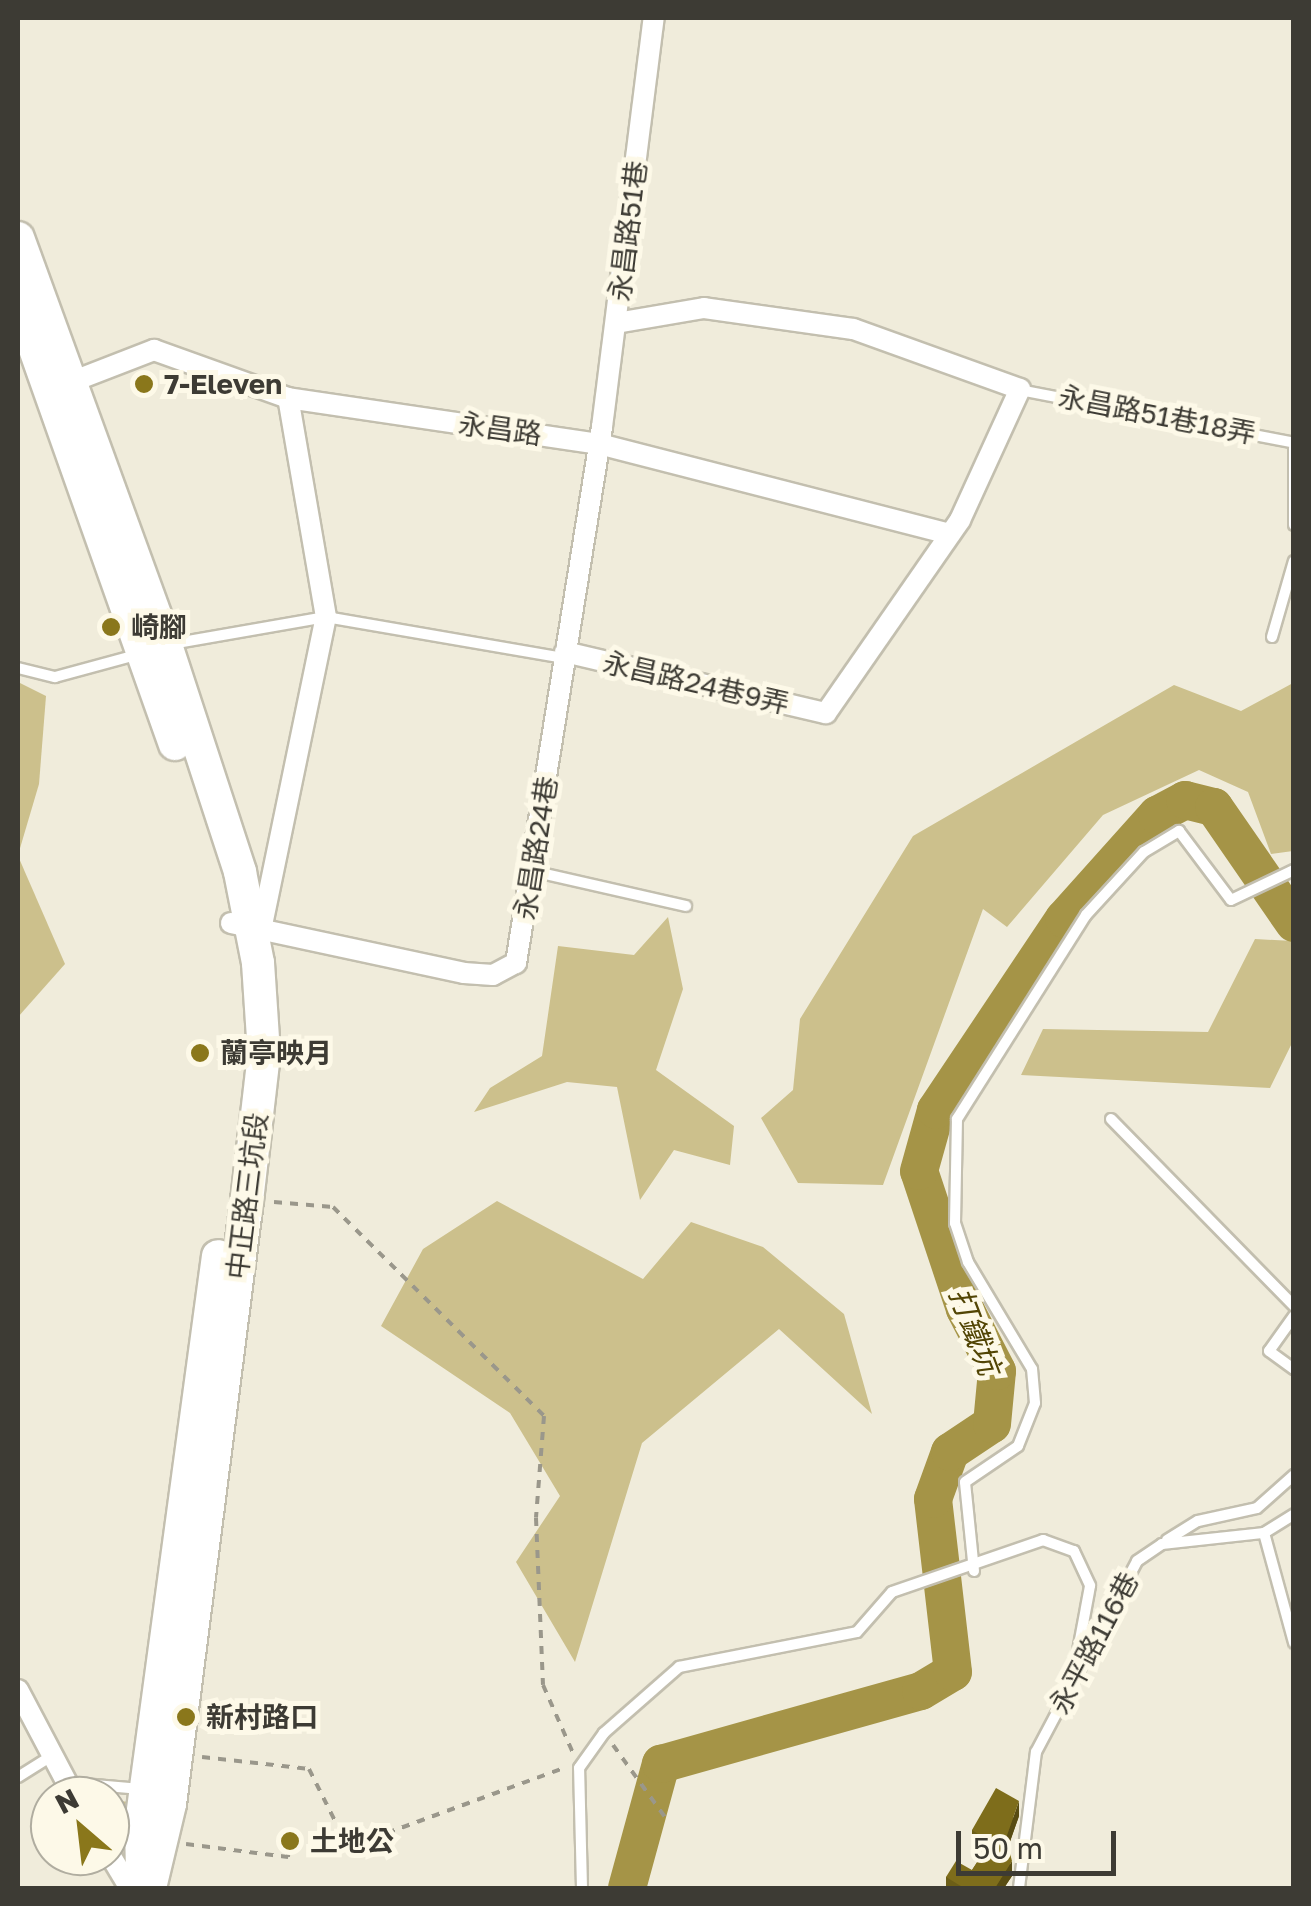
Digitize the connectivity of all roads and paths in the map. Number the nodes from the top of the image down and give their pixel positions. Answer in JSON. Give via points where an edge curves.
{"nodes":[{"id":1,"x":654,"y":18,"type":"edge"},
{"id":2,"x":18,"y":238,"type":"edge"},
{"id":3,"x":18,"y":301,"type":"edge"},
{"id":4,"x":616,"y":323,"type":"junction"},
{"id":5,"x":65,"y":384,"type":"junction"},
{"id":6,"x":1020,"y":389,"type":"junction"},
{"id":7,"x":288,"y":398,"type":"junction"},
{"id":8,"x":599,"y":444,"type":"junction"},
{"id":9,"x":1294,"y":446,"type":"edge"},
{"id":10,"x":1294,"y":524,"type":"edge"},
{"id":11,"x":950,"y":534,"type":"junction"},
{"id":12,"x":1294,"y":560,"type":"edge"},
{"id":13,"x":326,"y":617,"type":"junction"},
{"id":14,"x":1272,"y":637,"type":"dead end"},
{"id":15,"x":154,"y":650,"type":"junction"},
{"id":16,"x":565,"y":655,"type":"junction"},
{"id":17,"x":18,"y":668,"type":"edge"},
{"id":18,"x":532,"y":870,"type":"junction"},
{"id":19,"x":1294,"y":870,"type":"edge"},
{"id":20,"x":686,"y":906,"type":"dead end"},
{"id":21,"x":247,"y":927,"type":"junction"},
{"id":22,"x":1111,"y":1120,"type":"dead end"},
{"id":23,"x":247,"y":1200,"type":"junction"},
{"id":24,"x":1294,"y":1306,"type":"edge"},
{"id":25,"x":1294,"y":1316,"type":"edge"},
{"id":26,"x":1294,"y":1368,"type":"edge"},
{"id":27,"x":1294,"y":1475,"type":"edge"},
{"id":28,"x":1294,"y":1514,"type":"edge"},
{"id":29,"x":1264,"y":1533,"type":"junction"},
{"id":30,"x":1162,"y":1544,"type":"junction"},
{"id":31,"x":974,"y":1571,"type":"junction"},
{"id":32,"x":1294,"y":1644,"type":"edge"},
{"id":33,"x":1072,"y":1689,"type":"junction"},
{"id":34,"x":18,"y":1690,"type":"edge"},
{"id":35,"x":604,"y":1733,"type":"junction"},
{"id":36,"x":177,"y":1754,"type":"junction"},
{"id":37,"x":55,"y":1765,"type":"junction"},
{"id":38,"x":579,"y":1768,"type":"junction"},
{"id":39,"x":18,"y":1776,"type":"edge"},
{"id":40,"x":62,"y":1776,"type":"edge"},
{"id":41,"x":146,"y":1785,"type":"junction"},
{"id":42,"x":667,"y":1820,"type":"dead end"},
{"id":43,"x":162,"y":1840,"type":"junction"},
{"id":44,"x":289,"y":1844,"type":"dead end"},
{"id":45,"x":146,"y":1888,"type":"edge"},
{"id":46,"x":582,"y":1888,"type":"edge"},
{"id":47,"x":1018,"y":1888,"type":"edge"}],
"edges":[{"from":1,"to":4,"type":"street","name":"永昌路51巷"},
{"from":2,"to":5,"type":"main road","name":"中正路三坑段"},
{"from":3,"to":5,"type":"main road","name":"中正路三坑段"},
{"from":4,"to":6,"type":"street","via":[[704,308],[853,329]]},
{"from":4,"to":8,"type":"street","name":"永昌路51巷"},
{"from":5,"to":7,"type":"street","name":"永昌路","via":[[154,350]]},
{"from":5,"to":15,"type":"main road","name":"中正路三坑段"},
{"from":6,"to":9,"type":"lane","name":"永昌路51巷18弄"},
{"from":6,"to":11,"type":"street"},
{"from":7,"to":8,"type":"street","name":"永昌路"},
{"from":7,"to":13,"type":"street"},
{"from":8,"to":11,"type":"street","name":"永昌路"},
{"from":8,"to":16,"type":"street","name":"永昌路24巷"},
{"from":9,"to":10,"type":"lane"},
{"from":11,"to":16,"type":"street","name":"永昌路24巷9弄","via":[[826,713]]},
{"from":12,"to":14,"type":"lane"},
{"from":13,"to":15,"type":"lane"},
{"from":13,"to":16,"type":"lane"},
{"from":13,"to":21,"type":"street"},
{"from":15,"to":17,"type":"lane","via":[[55,676]]},
{"from":15,"to":21,"type":"main road","name":"中正路三坑段"},
{"from":16,"to":18,"type":"street","name":"永昌路24巷"},
{"from":18,"to":20,"type":"lane"},
{"from":18,"to":21,"type":"street","name":"永昌路24巷","via":[[516,963],[494,975]]},
{"from":19,"to":31,"type":"lane","via":[[1274,874],[1245,900],[1231,900],[1179,831],[1144,852],[1086,916],[957,1119],[955,1222],[968,1262],[1032,1368],[1035,1403],[1018,1446],[965,1482]]},
{"from":21,"to":23,"type":"main road","name":"中正路三坑段","via":[[264,1054]]},
{"from":21,"to":41,"type":"main road","name":"中正路三坑段","via":[[247,1006]]},
{"from":22,"to":24,"type":"lane"},
{"from":23,"to":36,"type":"main road","name":"中正路三坑段"},
{"from":23,"to":38,"type":"path","via":[[333,1207],[544,1416],[536,1518],[543,1685]]},
{"from":25,"to":26,"type":"lane","via":[[1269,1351]]},
{"from":27,"to":30,"type":"lane","name":"永平路116巷","via":[[1257,1508],[1198,1521]]},
{"from":28,"to":29,"type":"lane"},
{"from":29,"to":30,"type":"lane"},
{"from":29,"to":32,"type":"lane"},
{"from":30,"to":33,"type":"lane","name":"永平路116巷","via":[[1137,1562]]},
{"from":31,"to":33,"type":"lane","via":[[1043,1540],[1074,1552],[1090,1586]]},
{"from":31,"to":35,"type":"lane","via":[[892,1592],[856,1632],[679,1668]]},
{"from":33,"to":47,"type":"lane","name":"永平路116巷","via":[[1036,1752]]},
{"from":34,"to":37,"type":"street"},
{"from":35,"to":38,"type":"lane"},
{"from":35,"to":42,"type":"path"},
{"from":36,"to":38,"type":"path","via":[[309,1770],[337,1825],[363,1832],[413,1830],[517,1779]]},
{"from":36,"to":43,"type":"main road","name":"中正路三坑段"},
{"from":37,"to":39,"type":"lane"},
{"from":37,"to":40,"type":"street"},
{"from":37,"to":41,"type":"lane","via":[[87,1790],[130,1794]]},
{"from":38,"to":46,"type":"lane"},
{"from":41,"to":45,"type":"main road","name":"中正路三坑段"},
{"from":43,"to":44,"type":"path","via":[[288,1857]]},
{"from":43,"to":45,"type":"main road","name":"中正路三坑段"}]}
